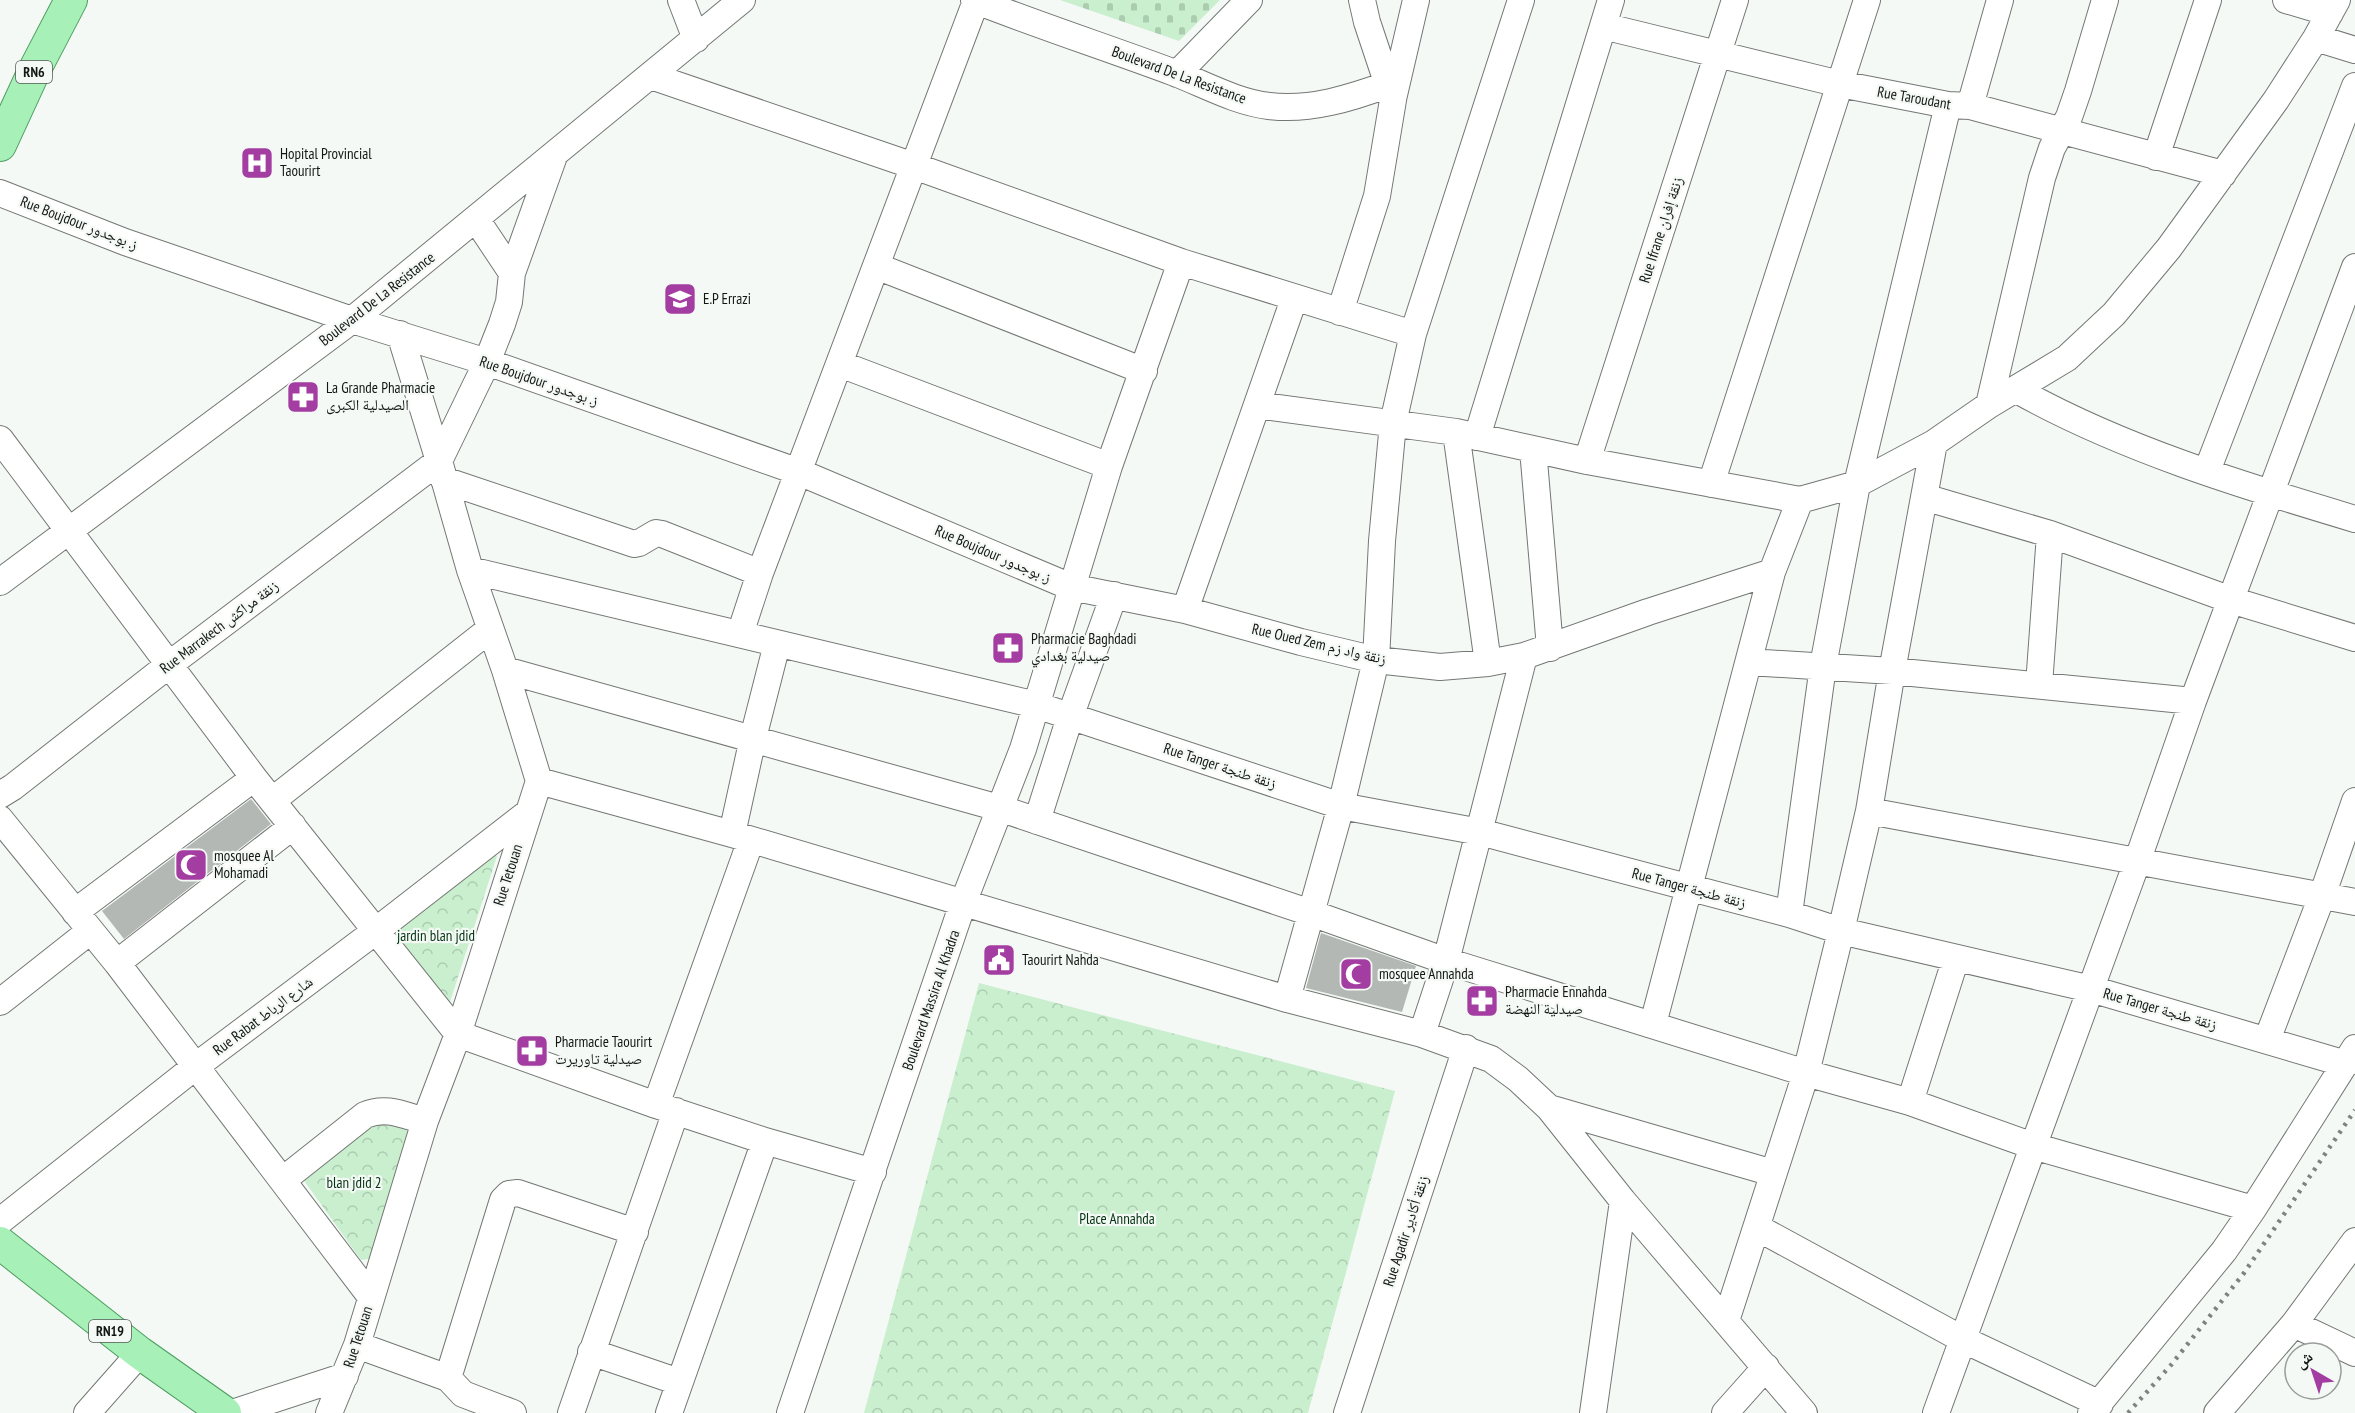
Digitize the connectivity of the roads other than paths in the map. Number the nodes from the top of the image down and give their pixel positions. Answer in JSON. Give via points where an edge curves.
{"nodes":[{"id":1,"x":71,"y":0,"type":"edge"},
{"id":2,"x":681,"y":0,"type":"edge"},
{"id":3,"x":742,"y":0,"type":"edge"},
{"id":4,"x":1249,"y":0,"type":"edge"},
{"id":5,"x":1362,"y":0,"type":"edge"},
{"id":6,"x":1416,"y":0,"type":"edge"},
{"id":7,"x":1521,"y":0,"type":"edge"},
{"id":8,"x":1611,"y":0,"type":"edge"},
{"id":9,"x":1735,"y":0,"type":"edge"},
{"id":10,"x":1867,"y":0,"type":"edge"},
{"id":11,"x":2000,"y":0,"type":"edge"},
{"id":12,"x":2105,"y":0,"type":"edge"},
{"id":13,"x":2208,"y":0,"type":"edge"},
{"id":14,"x":2286,"y":0,"type":"edge"},
{"id":15,"x":975,"y":1,"type":"edge"},
{"id":16,"x":2333,"y":7,"type":"edge"},
{"id":17,"x":1603,"y":26,"type":"junction"},
{"id":18,"x":2316,"y":38,"type":"junction"},
{"id":19,"x":696,"y":39,"type":"junction"},
{"id":20,"x":2355,"y":50,"type":"edge"},
{"id":21,"x":1718,"y":55,"type":"junction"},
{"id":22,"x":1178,"y":74,"type":"junction"},
{"id":23,"x":651,"y":76,"type":"junction"},
{"id":24,"x":1840,"y":84,"type":"junction"},
{"id":25,"x":2355,"y":86,"type":"edge"},
{"id":26,"x":1390,"y":92,"type":"junction"},
{"id":27,"x":1959,"y":106,"type":"junction"},
{"id":28,"x":3,"y":130,"type":"edge"},
{"id":29,"x":2061,"y":132,"type":"junction"},
{"id":30,"x":554,"y":156,"type":"junction"},
{"id":31,"x":2156,"y":157,"type":"junction"},
{"id":32,"x":914,"y":166,"type":"junction"},
{"id":33,"x":2223,"y":174,"type":"junction"},
{"id":34,"x":0,"y":193,"type":"edge"},
{"id":35,"x":476,"y":219,"type":"junction"},
{"id":36,"x":1181,"y":262,"type":"junction"},
{"id":37,"x":876,"y":266,"type":"junction"},
{"id":38,"x":2355,"y":267,"type":"edge"},
{"id":39,"x":512,"y":273,"type":"junction"},
{"id":40,"x":1294,"y":299,"type":"junction"},
{"id":41,"x":1340,"y":312,"type":"junction"},
{"id":42,"x":352,"y":320,"type":"junction"},
{"id":43,"x":400,"y":334,"type":"junction"},
{"id":44,"x":1413,"y":334,"type":"junction"},
{"id":45,"x":487,"y":362,"type":"junction"},
{"id":46,"x":840,"y":364,"type":"junction"},
{"id":47,"x":1144,"y":371,"type":"junction"},
{"id":48,"x":2017,"y":390,"type":"junction"},
{"id":49,"x":1257,"y":405,"type":"junction"},
{"id":50,"x":1989,"y":405,"type":"junction"},
{"id":51,"x":1393,"y":423,"type":"junction"},
{"id":52,"x":1467,"y":434,"type":"junction"},
{"id":53,"x":0,"y":439,"type":"edge"},
{"id":54,"x":1934,"y":443,"type":"junction"},
{"id":55,"x":1533,"y":449,"type":"junction"},
{"id":56,"x":1587,"y":460,"type":"junction"},
{"id":57,"x":1109,"y":465,"type":"junction"},
{"id":58,"x":441,"y":470,"type":"junction"},
{"id":59,"x":2206,"y":471,"type":"junction"},
{"id":60,"x":799,"y":472,"type":"junction"},
{"id":61,"x":1711,"y":484,"type":"junction"},
{"id":62,"x":1857,"y":484,"type":"junction"},
{"id":63,"x":2270,"y":493,"type":"junction"},
{"id":64,"x":1924,"y":497,"type":"junction"},
{"id":65,"x":1800,"y":500,"type":"junction"},
{"id":66,"x":2355,"y":519,"type":"edge"},
{"id":67,"x":70,"y":530,"type":"junction"},
{"id":68,"x":2050,"y":534,"type":"junction"},
{"id":69,"x":470,"y":570,"type":"junction"},
{"id":70,"x":1773,"y":572,"type":"junction"},
{"id":71,"x":760,"y":573,"type":"junction"},
{"id":72,"x":0,"y":582,"type":"edge"},
{"id":73,"x":1071,"y":587,"type":"junction"},
{"id":74,"x":1114,"y":595,"type":"junction"},
{"id":75,"x":2231,"y":600,"type":"junction"},
{"id":76,"x":1185,"y":610,"type":"junction"},
{"id":77,"x":489,"y":630,"type":"junction"},
{"id":78,"x":740,"y":634,"type":"junction"},
{"id":79,"x":2355,"y":638,"type":"edge"},
{"id":80,"x":777,"y":644,"type":"junction"},
{"id":81,"x":1550,"y":648,"type":"junction"},
{"id":82,"x":1524,"y":656,"type":"junction"},
{"id":83,"x":1376,"y":660,"type":"junction"},
{"id":84,"x":1749,"y":662,"type":"junction"},
{"id":85,"x":1488,"y":663,"type":"junction"},
{"id":86,"x":170,"y":664,"type":"junction"},
{"id":87,"x":1823,"y":666,"type":"junction"},
{"id":88,"x":505,"y":670,"type":"junction"},
{"id":89,"x":1892,"y":671,"type":"junction"},
{"id":90,"x":2039,"y":686,"type":"junction"},
{"id":91,"x":2193,"y":701,"type":"junction"},
{"id":92,"x":1036,"y":705,"type":"junction"},
{"id":93,"x":1070,"y":717,"type":"junction"},
{"id":94,"x":753,"y":738,"type":"junction"},
{"id":95,"x":254,"y":778,"type":"junction"},
{"id":96,"x":539,"y":781,"type":"junction"},
{"id":97,"x":0,"y":795,"type":"edge"},
{"id":98,"x":273,"y":800,"type":"junction"},
{"id":99,"x":2355,"y":801,"type":"edge"},
{"id":100,"x":1341,"y":806,"type":"junction"},
{"id":101,"x":999,"y":808,"type":"junction"},
{"id":102,"x":1869,"y":811,"type":"junction"},
{"id":103,"x":529,"y":813,"type":"junction"},
{"id":104,"x":0,"y":819,"type":"edge"},
{"id":105,"x":1037,"y":821,"type":"junction"},
{"id":106,"x":292,"y":826,"type":"junction"},
{"id":107,"x":1480,"y":832,"type":"junction"},
{"id":108,"x":742,"y":837,"type":"junction"},
{"id":109,"x":2137,"y":862,"type":"junction"},
{"id":110,"x":1689,"y":888,"type":"junction"},
{"id":111,"x":2322,"y":896,"type":"junction"},
{"id":112,"x":2355,"y":902,"type":"edge"},
{"id":113,"x":963,"y":903,"type":"junction"},
{"id":114,"x":1311,"y":913,"type":"junction"},
{"id":115,"x":1789,"y":914,"type":"junction"},
{"id":116,"x":82,"y":922,"type":"junction"},
{"id":117,"x":377,"y":930,"type":"junction"},
{"id":118,"x":1841,"y":931,"type":"junction"},
{"id":119,"x":1956,"y":958,"type":"junction"},
{"id":120,"x":1446,"y":961,"type":"junction"},
{"id":121,"x":117,"y":963,"type":"junction"},
{"id":122,"x":2091,"y":989,"type":"junction"},
{"id":123,"x":1287,"y":999,"type":"junction"},
{"id":124,"x":0,"y":1002,"type":"edge"},
{"id":125,"x":1653,"y":1024,"type":"junction"},
{"id":126,"x":458,"y":1034,"type":"junction"},
{"id":127,"x":1422,"y":1034,"type":"junction"},
{"id":128,"x":2267,"y":1040,"type":"junction"},
{"id":129,"x":1466,"y":1048,"type":"junction"},
{"id":130,"x":2350,"y":1056,"type":"edge"},
{"id":131,"x":196,"y":1066,"type":"junction"},
{"id":132,"x":1806,"y":1073,"type":"junction"},
{"id":133,"x":1910,"y":1102,"type":"junction"},
{"id":134,"x":666,"y":1108,"type":"junction"},
{"id":135,"x":1549,"y":1108,"type":"junction"},
{"id":136,"x":425,"y":1121,"type":"junction"},
{"id":137,"x":765,"y":1141,"type":"junction"},
{"id":138,"x":2033,"y":1146,"type":"junction"},
{"id":139,"x":873,"y":1172,"type":"junction"},
{"id":140,"x":1773,"y":1173,"type":"junction"},
{"id":141,"x":284,"y":1180,"type":"junction"},
{"id":142,"x":1623,"y":1201,"type":"junction"},
{"id":143,"x":2253,"y":1209,"type":"junction"},
{"id":144,"x":0,"y":1221,"type":"edge"},
{"id":145,"x":1758,"y":1228,"type":"junction"},
{"id":146,"x":635,"y":1232,"type":"junction"},
{"id":147,"x":0,"y":1244,"type":"edge"},
{"id":148,"x":2353,"y":1248,"type":"edge"},
{"id":149,"x":371,"y":1297,"type":"junction"},
{"id":150,"x":1726,"y":1321,"type":"junction"},
{"id":151,"x":2294,"y":1324,"type":"junction"},
{"id":152,"x":1962,"y":1339,"type":"junction"},
{"id":153,"x":357,"y":1345,"type":"junction"},
{"id":154,"x":591,"y":1352,"type":"junction"},
{"id":155,"x":140,"y":1353,"type":"junction"},
{"id":156,"x":2355,"y":1353,"type":"edge"},
{"id":157,"x":1766,"y":1367,"type":"junction"},
{"id":158,"x":345,"y":1376,"type":"junction"},
{"id":159,"x":448,"y":1378,"type":"junction"},
{"id":160,"x":679,"y":1382,"type":"junction"},
{"id":161,"x":2096,"y":1408,"type":"edge"},
{"id":162,"x":87,"y":1413,"type":"edge"},
{"id":163,"x":225,"y":1413,"type":"edge"},
{"id":164,"x":232,"y":1413,"type":"edge"},
{"id":165,"x":329,"y":1413,"type":"edge"},
{"id":166,"x":513,"y":1413,"type":"edge"},
{"id":167,"x":571,"y":1413,"type":"edge"},
{"id":168,"x":669,"y":1413,"type":"edge"},
{"id":169,"x":790,"y":1413,"type":"edge"},
{"id":170,"x":1347,"y":1413,"type":"edge"},
{"id":171,"x":1593,"y":1413,"type":"edge"},
{"id":172,"x":1725,"y":1413,"type":"edge"},
{"id":173,"x":1804,"y":1413,"type":"edge"},
{"id":174,"x":1936,"y":1413,"type":"edge"},
{"id":175,"x":2217,"y":1413,"type":"edge"}],
"edges":[{"from":1,"to":28,"type":"main road","number":"RN6"},
{"from":2,"to":19,"type":"street"},
{"from":3,"to":19,"type":"street","name":"Boulevard De La Resistance"},
{"from":4,"to":22,"type":"street"},
{"from":5,"to":26,"type":"street"},
{"from":6,"to":26,"type":"street"},
{"from":7,"to":44,"type":"street"},
{"from":8,"to":17,"type":"street"},
{"from":9,"to":21,"type":"street","name":"Rue Ifrane زنقة إفران"},
{"from":10,"to":24,"type":"street"},
{"from":11,"to":27,"type":"street"},
{"from":12,"to":29,"type":"street","via":[[2078,91]]},
{"from":13,"to":31,"type":"street"},
{"from":14,"to":16,"type":"street"},
{"from":15,"to":22,"type":"street","name":"Boulevard De La Resistance"},
{"from":15,"to":32,"type":"street"},
{"from":16,"to":18,"type":"street"},
{"from":17,"to":21,"type":"street","name":"Rue Taroudant"},
{"from":17,"to":52,"type":"street"},
{"from":18,"to":20,"type":"street"},
{"from":18,"to":33,"type":"street"},
{"from":19,"to":23,"type":"street","name":"Boulevard De La Resistance"},
{"from":21,"to":24,"type":"street","name":"Rue Taroudant"},
{"from":21,"to":56,"type":"street","name":"Rue Ifrane زنقة إفران"},
{"from":22,"to":26,"type":"street","name":"Boulevard De La Resistance","via":[[1238,99],[1276,107]]},
{"from":23,"to":30,"type":"street","name":"Boulevard De La Resistance"},
{"from":23,"to":32,"type":"street"},
{"from":24,"to":27,"type":"street","name":"Rue Taroudant"},
{"from":24,"to":61,"type":"street"},
{"from":25,"to":59,"type":"street"},
{"from":26,"to":41,"type":"street","via":[[1377,196]]},
{"from":27,"to":29,"type":"street","name":"Rue Taroudant"},
{"from":27,"to":62,"type":"street"},
{"from":29,"to":31,"type":"street","name":"Rue Taroudant"},
{"from":29,"to":50,"type":"street","via":[[2052,148],[2034,209]]},
{"from":30,"to":35,"type":"street","name":"Boulevard De La Resistance"},
{"from":30,"to":39,"type":"street"},
{"from":31,"to":33,"type":"street","name":"Rue Taroudant"},
{"from":32,"to":36,"type":"street"},
{"from":32,"to":37,"type":"street"},
{"from":33,"to":48,"type":"street","via":[[2114,314],[2067,358]]},
{"from":34,"to":42,"type":"street","name":"Rue Boujdour ز. بوجدور","via":[[125,242]]},
{"from":35,"to":39,"type":"street"},
{"from":35,"to":42,"type":"street","name":"Boulevard De La Resistance"},
{"from":36,"to":40,"type":"street"},
{"from":36,"to":47,"type":"street","name":"Boulevard Massira Al Khadra"},
{"from":37,"to":46,"type":"street"},
{"from":37,"to":47,"type":"street"},
{"from":38,"to":63,"type":"street"},
{"from":39,"to":45,"type":"street","via":[[505,313]]},
{"from":40,"to":41,"type":"street"},
{"from":40,"to":49,"type":"street"},
{"from":41,"to":44,"type":"street"},
{"from":42,"to":43,"type":"street","name":"Rue Boujdour ز. بوجدور"},
{"from":42,"to":67,"type":"street","name":"Boulevard De La Resistance"},
{"from":43,"to":45,"type":"street","name":"Rue Boujdour ز. بوجدور"},
{"from":43,"to":58,"type":"street"},
{"from":44,"to":51,"type":"street"},
{"from":45,"to":58,"type":"street"},
{"from":45,"to":60,"type":"street","name":"Rue Boujdour ز. بوجدور"},
{"from":46,"to":57,"type":"street"},
{"from":46,"to":60,"type":"street"},
{"from":47,"to":57,"type":"street","name":"Boulevard Massira Al Khadra"},
{"from":48,"to":50,"type":"street"},
{"from":48,"to":59,"type":"street","via":[[2098,431]]},
{"from":49,"to":51,"type":"street"},
{"from":49,"to":76,"type":"street"},
{"from":50,"to":54,"type":"street"},
{"from":51,"to":52,"type":"street"},
{"from":51,"to":83,"type":"street"},
{"from":52,"to":55,"type":"street"},
{"from":52,"to":85,"type":"street"},
{"from":53,"to":67,"type":"street"},
{"from":54,"to":62,"type":"street"},
{"from":54,"to":64,"type":"street"},
{"from":55,"to":56,"type":"street"},
{"from":55,"to":81,"type":"street"},
{"from":56,"to":61,"type":"street"},
{"from":57,"to":73,"type":"street","name":"Boulevard Massira Al Khadra"},
{"from":58,"to":69,"type":"street"},
{"from":58,"to":71,"type":"street","via":[[634,544],[662,534]]},
{"from":58,"to":86,"type":"street","name":"Rue Marrakech زنقة مراكش"},
{"from":59,"to":63,"type":"street"},
{"from":60,"to":71,"type":"street"},
{"from":60,"to":73,"type":"street","name":"Rue Boujdour ز. بوجدور"},
{"from":61,"to":65,"type":"street"},
{"from":62,"to":65,"type":"street"},
{"from":62,"to":87,"type":"street"},
{"from":63,"to":66,"type":"street"},
{"from":63,"to":75,"type":"street"},
{"from":64,"to":68,"type":"street"},
{"from":64,"to":89,"type":"street"},
{"from":65,"to":70,"type":"street"},
{"from":67,"to":72,"type":"street","name":"Boulevard De La Resistance"},
{"from":67,"to":86,"type":"street"},
{"from":68,"to":75,"type":"street"},
{"from":68,"to":90,"type":"street"},
{"from":69,"to":77,"type":"street"},
{"from":69,"to":78,"type":"street","name":"Rue Tanger زنقة طنجة"},
{"from":70,"to":81,"type":"street","name":"Rue Oued Zem زنقة واد زم"},
{"from":70,"to":84,"type":"street"},
{"from":71,"to":78,"type":"street"},
{"from":73,"to":74,"type":"street","name":"Rue Oued Zem زنقة واد زم"},
{"from":73,"to":92,"type":"street","name":"Boulevard Massira Al Khadra"},
{"from":74,"to":76,"type":"street","name":"Rue Oued Zem زنقة واد زم"},
{"from":74,"to":93,"type":"street"},
{"from":75,"to":79,"type":"street"},
{"from":75,"to":91,"type":"street"},
{"from":76,"to":83,"type":"street","name":"Rue Oued Zem زنقة واد زم"},
{"from":77,"to":88,"type":"street"},
{"from":77,"to":98,"type":"street"},
{"from":78,"to":80,"type":"street","name":"Rue Tanger زنقة طنجة"},
{"from":80,"to":92,"type":"street","name":"Rue Tanger زنقة طنجة"},
{"from":80,"to":94,"type":"street"},
{"from":81,"to":82,"type":"street","name":"Rue Oued Zem زنقة واد زم"},
{"from":82,"to":85,"type":"street","name":"Rue Oued Zem زنقة واد زم"},
{"from":82,"to":107,"type":"street"},
{"from":83,"to":85,"type":"street","name":"Rue Oued Zem زنقة واد زم","via":[[1440,668]]},
{"from":83,"to":100,"type":"street"},
{"from":84,"to":87,"type":"street"},
{"from":84,"to":110,"type":"street"},
{"from":86,"to":95,"type":"street"},
{"from":86,"to":97,"type":"street","name":"Rue Marrakech زنقة مراكش"},
{"from":87,"to":89,"type":"street"},
{"from":87,"to":115,"type":"street"},
{"from":88,"to":94,"type":"street"},
{"from":88,"to":96,"type":"street"},
{"from":89,"to":90,"type":"street"},
{"from":89,"to":102,"type":"street"},
{"from":90,"to":91,"type":"street"},
{"from":91,"to":109,"type":"street"},
{"from":92,"to":93,"type":"street","name":"Rue Tanger زنقة طنجة"},
{"from":92,"to":101,"type":"street","name":"Boulevard Massira Al Khadra"},
{"from":93,"to":100,"type":"street","name":"Rue Tanger زنقة طنجة"},
{"from":93,"to":105,"type":"street"},
{"from":94,"to":101,"type":"street"},
{"from":94,"to":108,"type":"street"},
{"from":95,"to":98,"type":"street"},
{"from":95,"to":116,"type":"street"},
{"from":96,"to":103,"type":"street","name":"Rue Tetouan"},
{"from":96,"to":108,"type":"street"},
{"from":98,"to":106,"type":"street"},
{"from":99,"to":111,"type":"street"},
{"from":100,"to":107,"type":"street","name":"Rue Tanger زنقة طنجة"},
{"from":100,"to":114,"type":"street"},
{"from":101,"to":105,"type":"street"},
{"from":101,"to":113,"type":"street","name":"Boulevard Massira Al Khadra"},
{"from":102,"to":109,"type":"street"},
{"from":102,"to":118,"type":"street"},
{"from":103,"to":117,"type":"street","name":"Rue Rabat شارع الرباط"},
{"from":103,"to":126,"type":"street","name":"Rue Tetouan"},
{"from":104,"to":116,"type":"street"},
{"from":105,"to":114,"type":"street"},
{"from":106,"to":117,"type":"street"},
{"from":106,"to":121,"type":"street"},
{"from":107,"to":110,"type":"street","name":"Rue Tanger زنقة طنجة"},
{"from":107,"to":120,"type":"street"},
{"from":108,"to":113,"type":"street"},
{"from":108,"to":134,"type":"street"},
{"from":109,"to":111,"type":"street"},
{"from":109,"to":122,"type":"street"},
{"from":110,"to":115,"type":"street","name":"Rue Tanger زنقة طنجة"},
{"from":110,"to":125,"type":"street"},
{"from":111,"to":112,"type":"street"},
{"from":111,"to":128,"type":"street"},
{"from":113,"to":123,"type":"street"},
{"from":113,"to":139,"type":"street","name":"Boulevard Massira Al Khadra"},
{"from":114,"to":120,"type":"street"},
{"from":114,"to":123,"type":"street"},
{"from":115,"to":118,"type":"street","name":"Rue Tanger زنقة طنجة"},
{"from":116,"to":121,"type":"street"},
{"from":116,"to":124,"type":"street"},
{"from":117,"to":126,"type":"street"},
{"from":117,"to":131,"type":"street","name":"Rue Rabat شارع الرباط"},
{"from":118,"to":119,"type":"street","name":"Rue Tanger زنقة طنجة"},
{"from":118,"to":132,"type":"street"},
{"from":119,"to":122,"type":"street","name":"Rue Tanger زنقة طنجة"},
{"from":119,"to":133,"type":"street"},
{"from":120,"to":125,"type":"street"},
{"from":120,"to":127,"type":"street"},
{"from":121,"to":131,"type":"street"},
{"from":122,"to":128,"type":"street","name":"Rue Tanger زنقة طنجة"},
{"from":122,"to":138,"type":"street"},
{"from":123,"to":127,"type":"street"},
{"from":125,"to":132,"type":"street"},
{"from":126,"to":134,"type":"street"},
{"from":126,"to":136,"type":"street","name":"Rue Tetouan"},
{"from":127,"to":129,"type":"street"},
{"from":128,"to":130,"type":"street","name":"Rue Tanger زنقة طنجة"},
{"from":129,"to":135,"type":"street","via":[[1491,1059]]},
{"from":129,"to":170,"type":"street","name":"Rue Agadir زنقة أكادير"},
{"from":130,"to":143,"type":"street"},
{"from":131,"to":141,"type":"street"},
{"from":131,"to":144,"type":"street","name":"Rue Rabat شارع الرباط"},
{"from":132,"to":133,"type":"street"},
{"from":132,"to":140,"type":"street"},
{"from":133,"to":138,"type":"street"},
{"from":134,"to":137,"type":"street"},
{"from":134,"to":146,"type":"street"},
{"from":135,"to":140,"type":"street"},
{"from":135,"to":142,"type":"street"},
{"from":136,"to":141,"type":"street","via":[[376,1110]]},
{"from":136,"to":149,"type":"street","name":"Rue Tetouan"},
{"from":137,"to":139,"type":"street"},
{"from":137,"to":160,"type":"street"},
{"from":138,"to":143,"type":"street"},
{"from":138,"to":152,"type":"street"},
{"from":139,"to":169,"type":"street","name":"Boulevard Massira Al Khadra"},
{"from":140,"to":145,"type":"street"},
{"from":141,"to":149,"type":"street"},
{"from":142,"to":150,"type":"street"},
{"from":142,"to":171,"type":"street"},
{"from":143,"to":161,"type":"street","via":[[2224,1251]]},
{"from":145,"to":150,"type":"street"},
{"from":145,"to":152,"type":"street"},
{"from":146,"to":154,"type":"street"},
{"from":146,"to":159,"type":"street","via":[[518,1193],[509,1194],[503,1200]]},
{"from":147,"to":155,"type":"main road","number":"RN19"},
{"from":148,"to":151,"type":"street"},
{"from":149,"to":153,"type":"street","name":"Rue Tetouan"},
{"from":150,"to":157,"type":"street"},
{"from":151,"to":156,"type":"street"},
{"from":151,"to":175,"type":"street"},
{"from":152,"to":161,"type":"street"},
{"from":152,"to":174,"type":"street"},
{"from":153,"to":158,"type":"street","name":"Rue Tetouan"},
{"from":153,"to":159,"type":"street"},
{"from":154,"to":160,"type":"street"},
{"from":154,"to":167,"type":"street"},
{"from":155,"to":162,"type":"street"},
{"from":155,"to":163,"type":"main road","number":"RN19"},
{"from":157,"to":172,"type":"street"},
{"from":157,"to":173,"type":"street"},
{"from":158,"to":164,"type":"street"},
{"from":158,"to":165,"type":"street","name":"Rue Tetouan"},
{"from":159,"to":166,"type":"street","via":[[463,1394]]},
{"from":160,"to":168,"type":"street"}]}
